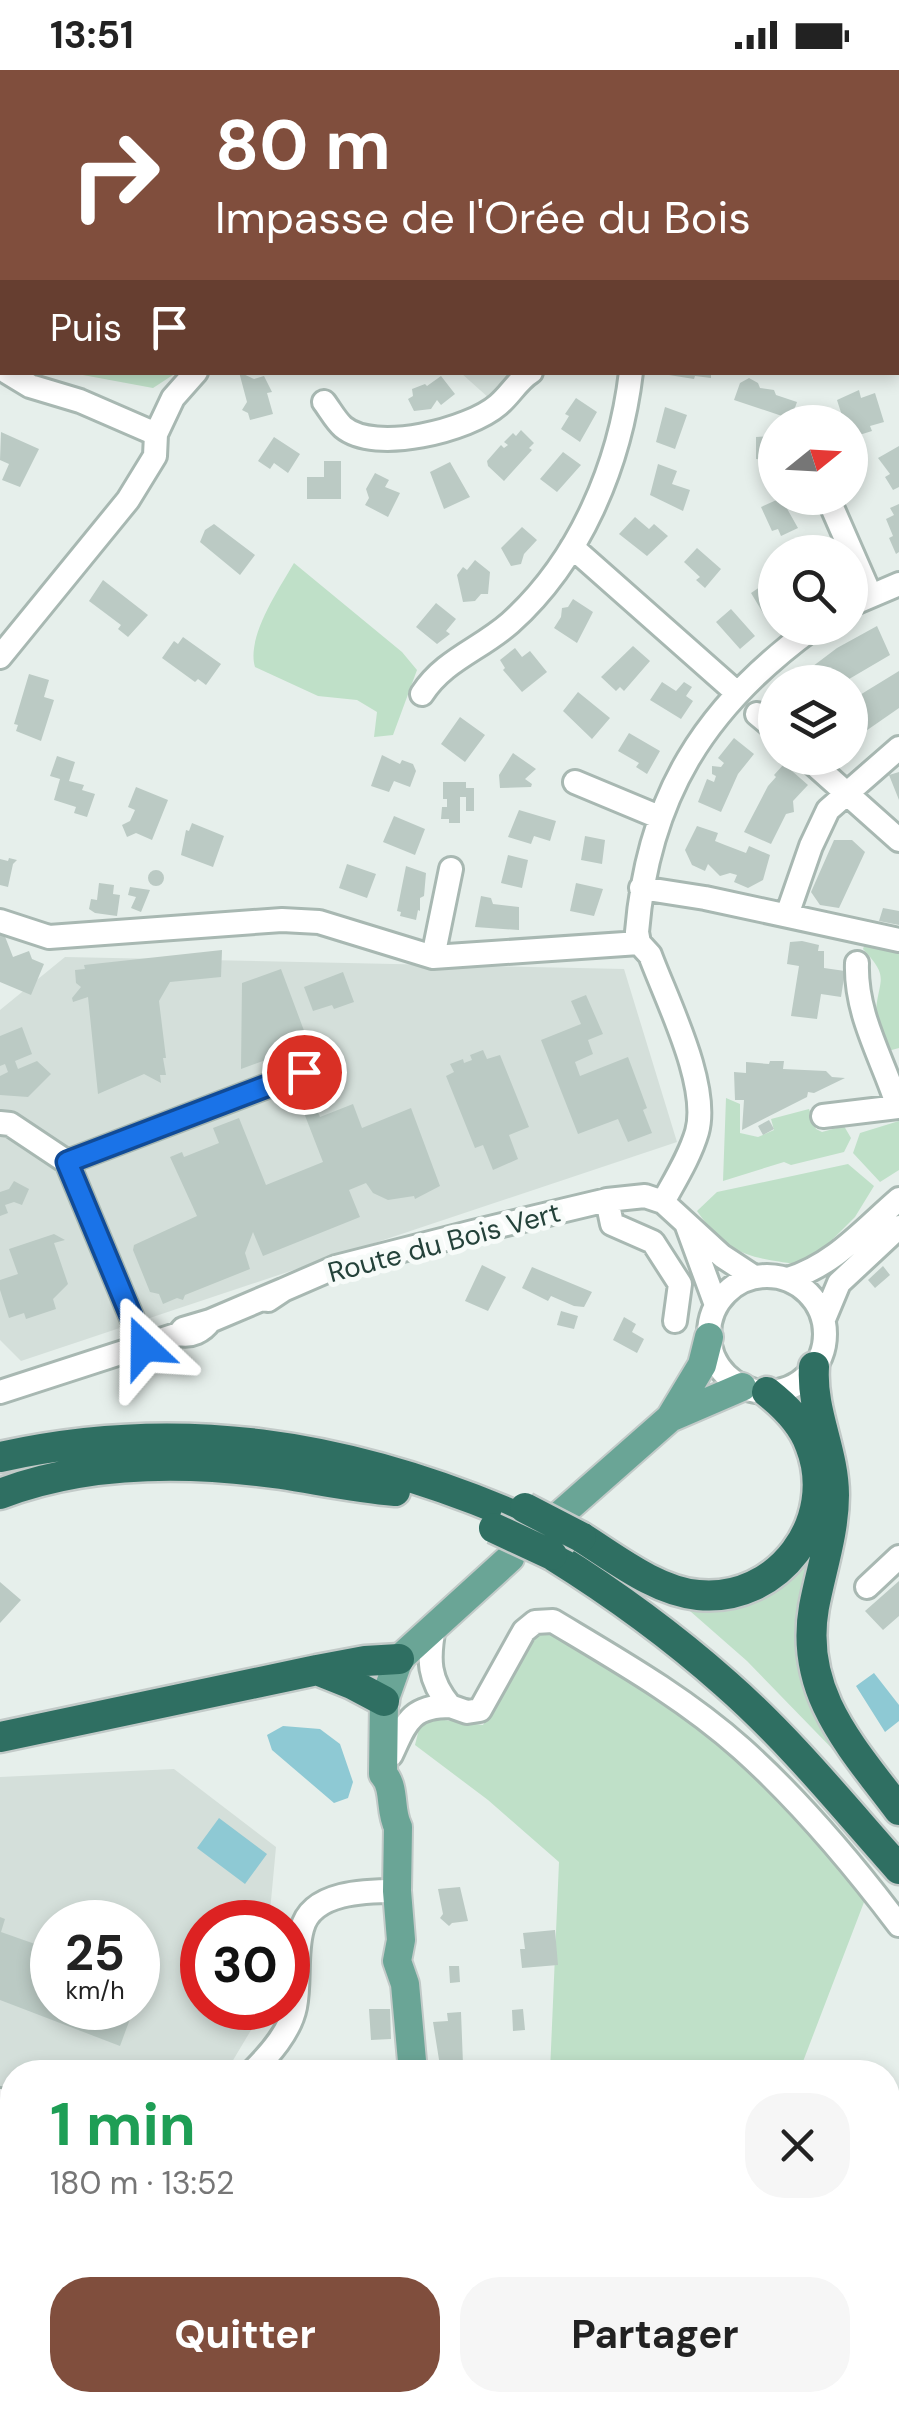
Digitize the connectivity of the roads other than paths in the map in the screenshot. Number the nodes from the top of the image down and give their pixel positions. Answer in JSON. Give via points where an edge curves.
{"nodes":[{"id":1,"x":11,"y":375,"type":"edge"},
{"id":2,"x":193,"y":375,"type":"edge"},
{"id":3,"x":528,"y":375,"type":"edge"},
{"id":4,"x":626,"y":375,"type":"edge"},
{"id":5,"x":324,"y":402,"type":"dead end"},
{"id":6,"x":156,"y":434,"type":"junction"},
{"id":7,"x":572,"y":547,"type":"junction"},
{"id":8,"x":899,"y":584,"type":"edge"},
{"id":9,"x":868,"y":596,"type":"edge"},
{"id":10,"x":789,"y":645,"type":"edge"},
{"id":11,"x":0,"y":656,"type":"edge"},
{"id":12,"x":737,"y":693,"type":"junction"},
{"id":13,"x":422,"y":694,"type":"dead end"},
{"id":14,"x":899,"y":748,"type":"edge"},
{"id":15,"x":826,"y":775,"type":"edge"},
{"id":16,"x":575,"y":782,"type":"dead end"},
{"id":17,"x":848,"y":794,"type":"junction"},
{"id":18,"x":659,"y":816,"type":"junction"},
{"id":19,"x":899,"y":840,"type":"edge"},
{"id":20,"x":451,"y":868,"type":"dead end"},
{"id":21,"x":641,"y":888,"type":"junction"},
{"id":22,"x":786,"y":915,"type":"junction"},
{"id":23,"x":0,"y":921,"type":"edge"},
{"id":24,"x":899,"y":940,"type":"edge"},
{"id":25,"x":640,"y":943,"type":"junction"},
{"id":26,"x":433,"y":957,"type":"junction"},
{"id":27,"x":858,"y":963,"type":"dead end"},
{"id":28,"x":893,"y":1068,"type":"edge"},
{"id":29,"x":304,"y":1072,"type":"dead end"},
{"id":30,"x":823,"y":1116,"type":"dead end"},
{"id":31,"x":0,"y":1123,"type":"edge"},
{"id":32,"x":67,"y":1162,"type":"junction"},
{"id":33,"x":899,"y":1199,"type":"edge"},
{"id":34,"x":607,"y":1200,"type":"junction"},
{"id":35,"x":663,"y":1202,"type":"junction"},
{"id":36,"x":684,"y":1220,"type":"junction"},
{"id":37,"x":899,"y":1226,"type":"edge"},
{"id":38,"x":654,"y":1242,"type":"junction"},
{"id":39,"x":754,"y":1277,"type":"junction"},
{"id":40,"x":788,"y":1279,"type":"junction"},
{"id":41,"x":716,"y":1305,"type":"junction"},
{"id":42,"x":824,"y":1319,"type":"junction"},
{"id":43,"x":675,"y":1321,"type":"dead end"},
{"id":44,"x":710,"y":1337,"type":"junction"},
{"id":45,"x":144,"y":1347,"type":"junction"},
{"id":46,"x":814,"y":1368,"type":"junction"},
{"id":47,"x":755,"y":1390,"type":"junction"},
{"id":48,"x":0,"y":1392,"type":"edge"},
{"id":49,"x":670,"y":1418,"type":"junction"},
{"id":50,"x":0,"y":1457,"type":"edge"},
{"id":51,"x":0,"y":1477,"type":"edge"},
{"id":52,"x":395,"y":1491,"type":"junction"},
{"id":53,"x":0,"y":1494,"type":"edge"},
{"id":54,"x":561,"y":1514,"type":"dead end"},
{"id":55,"x":511,"y":1517,"type":"junction"},
{"id":56,"x":567,"y":1545,"type":"junction"},
{"id":57,"x":899,"y":1557,"type":"edge"},
{"id":58,"x":510,"y":1558,"type":"dead end"},
{"id":59,"x":867,"y":1586,"type":"dead end"},
{"id":60,"x":434,"y":1626,"type":"junction"},
{"id":61,"x":399,"y":1659,"type":"junction"},
{"id":62,"x":317,"y":1670,"type":"junction"},
{"id":63,"x":384,"y":1702,"type":"junction"},
{"id":64,"x":440,"y":1706,"type":"junction"},
{"id":65,"x":0,"y":1714,"type":"edge"},
{"id":66,"x":63,"y":1722,"type":"junction"},
{"id":67,"x":0,"y":1738,"type":"edge"},
{"id":68,"x":388,"y":1759,"type":"junction"},
{"id":69,"x":899,"y":1810,"type":"edge"},
{"id":70,"x":899,"y":1842,"type":"edge"},
{"id":71,"x":899,"y":1869,"type":"edge"},
{"id":72,"x":397,"y":1891,"type":"junction"},
{"id":73,"x":899,"y":1925,"type":"edge"},
{"id":74,"x":263,"y":2060,"type":"edge"},
{"id":75,"x":412,"y":2060,"type":"edge"}],
"edges":[{"from":1,"to":6,"type":"street"},
{"from":2,"to":6,"type":"street"},
{"from":3,"to":5,"type":"street","via":[[497,407],[454,430],[416,437],[379,438],[345,429]]},
{"from":4,"to":7,"type":"street","via":[[625,422]]},
{"from":6,"to":11,"type":"street","via":[[155,456],[128,500]]},
{"from":7,"to":12,"type":"street"},
{"from":7,"to":13,"type":"street","via":[[510,623],[435,673]]},
{"from":8,"to":9,"type":"street"},
{"from":10,"to":12,"type":"street"},
{"from":12,"to":18,"type":"street","via":[[691,753]]},
{"from":14,"to":17,"type":"street"},
{"from":15,"to":17,"type":"street"},
{"from":16,"to":18,"type":"street"},
{"from":17,"to":19,"type":"street"},
{"from":17,"to":22,"type":"street","via":[[828,810]]},
{"from":18,"to":21,"type":"street"},
{"from":20,"to":26,"type":"street"},
{"from":21,"to":22,"type":"street"},
{"from":21,"to":25,"type":"street"},
{"from":22,"to":24,"type":"street"},
{"from":23,"to":26,"type":"street","via":[[48,937],[319,922]]},
{"from":25,"to":26,"type":"street"},
{"from":25,"to":35,"type":"street","via":[[697,1081],[701,1109],[697,1134]]},
{"from":27,"to":28,"type":"street","via":[[865,1026]]},
{"from":28,"to":30,"type":"street","via":[[898,1107]]},
{"from":29,"to":32,"type":"street"},
{"from":31,"to":32,"type":"street"},
{"from":32,"to":45,"type":"street"},
{"from":33,"to":40,"type":"street","via":[[830,1260]]},
{"from":34,"to":35,"type":"street","name":"Route du Bois Vert","via":[[645,1196]]},
{"from":34,"to":38,"type":"street","via":[[612,1224]]},
{"from":34,"to":45,"type":"street","name":"Route du Bois Vert","via":[[336,1267],[187,1336]]},
{"from":35,"to":36,"type":"street"},
{"from":36,"to":38,"type":"street"},
{"from":36,"to":39,"type":"street"},
{"from":36,"to":41,"type":"street"},
{"from":37,"to":42,"type":"street","via":[[839,1283]]},
{"from":38,"to":43,"type":"street","via":[[680,1284]]},
{"from":39,"to":40,"type":"street"},
{"from":39,"to":41,"type":"street"},
{"from":40,"to":42,"type":"street","via":[[806,1290]]},
{"from":41,"to":44,"type":"street"},
{"from":42,"to":46,"type":"street","via":[[824,1346]]},
{"from":44,"to":47,"type":"street","via":[[719,1367]]},
{"from":44,"to":49,"type":"main road","via":[[702,1366]]},
{"from":45,"to":48,"type":"street"},
{"from":46,"to":47,"type":"street","via":[[792,1386]]},
{"from":46,"to":69,"type":"highway","via":[[834,1495],[812,1624],[814,1676],[830,1713]]},
{"from":47,"to":49,"type":"main road"},
{"from":47,"to":56,"type":"highway","via":[[792,1414],[809,1441],[818,1485],[802,1543],[771,1577],[736,1593],[689,1594]]},
{"from":49,"to":54,"type":"main road"},
{"from":50,"to":55,"type":"highway","via":[[149,1437],[232,1440],[324,1452],[452,1489]]},
{"from":51,"to":52,"type":"highway","via":[[62,1464],[194,1456],[324,1472]]},
{"from":52,"to":53,"type":"highway","via":[[160,1465],[106,1469]]},
{"from":52,"to":55,"type":"highway"},
{"from":55,"to":56,"type":"highway","bridge":true},
{"from":56,"to":70,"type":"highway","via":[[646,1594],[716,1650]]},
{"from":56,"to":71,"type":"highway","via":[[728,1685]]},
{"from":57,"to":59,"type":"street"},
{"from":58,"to":60,"type":"main road"},
{"from":60,"to":61,"type":"main road"},
{"from":60,"to":64,"type":"street","via":[[428,1658]]},
{"from":61,"to":62,"type":"highway"},
{"from":61,"to":63,"type":"main road"},
{"from":62,"to":63,"type":"highway"},
{"from":62,"to":66,"type":"highway"},
{"from":63,"to":64,"type":"street","via":[[410,1696]]},
{"from":63,"to":68,"type":"main road"},
{"from":64,"to":68,"type":"street","via":[[409,1717]]},
{"from":64,"to":73,"type":"street","via":[[480,1710],[524,1630],[553,1621],[660,1685],[740,1748],[802,1807]]},
{"from":65,"to":66,"type":"highway"},
{"from":66,"to":67,"type":"highway"},
{"from":68,"to":72,"type":"main road"},
{"from":72,"to":74,"type":"street","via":[[350,1892],[318,1906],[302,1925],[294,2011]]},
{"from":72,"to":75,"type":"main road","via":[[410,1955],[405,1984]]}]}
